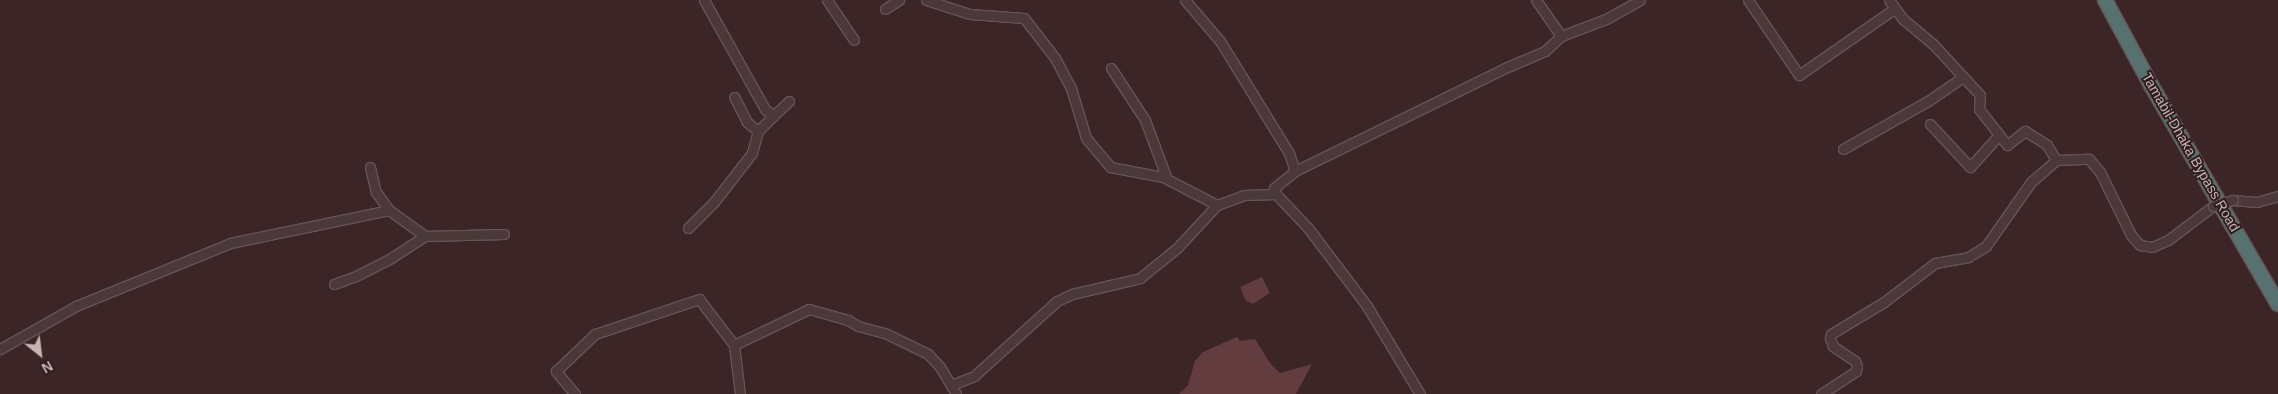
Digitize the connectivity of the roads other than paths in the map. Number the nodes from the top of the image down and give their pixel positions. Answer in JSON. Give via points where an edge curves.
{"nodes":[{"id":1,"x":704,"y":0,"type":"edge"},
{"id":2,"x":827,"y":0,"type":"edge"},
{"id":3,"x":899,"y":0,"type":"edge"},
{"id":4,"x":926,"y":0,"type":"edge"},
{"id":5,"x":1185,"y":0,"type":"edge"},
{"id":6,"x":1536,"y":0,"type":"edge"},
{"id":7,"x":1640,"y":0,"type":"edge"},
{"id":8,"x":1748,"y":0,"type":"edge"},
{"id":9,"x":1889,"y":0,"type":"edge"},
{"id":10,"x":2105,"y":0,"type":"edge"},
{"id":11,"x":885,"y":9,"type":"dead end"},
{"id":12,"x":1894,"y":9,"type":"junction"},
{"id":13,"x":1561,"y":36,"type":"junction"},
{"id":14,"x":854,"y":40,"type":"dead end"},
{"id":15,"x":1111,"y":68,"type":"dead end"},
{"id":16,"x":1963,"y":77,"type":"junction"},
{"id":17,"x":734,"y":97,"type":"dead end"},
{"id":18,"x":789,"y":101,"type":"dead end"},
{"id":19,"x":773,"y":116,"type":"junction"},
{"id":20,"x":1930,"y":124,"type":"dead end"},
{"id":21,"x":758,"y":131,"type":"junction"},
{"id":22,"x":1998,"y":135,"type":"junction"},
{"id":23,"x":1843,"y":149,"type":"dead end"},
{"id":24,"x":2056,"y":160,"type":"junction"},
{"id":25,"x":370,"y":167,"type":"dead end"},
{"id":26,"x":1295,"y":171,"type":"junction"},
{"id":27,"x":1167,"y":179,"type":"junction"},
{"id":28,"x":1276,"y":194,"type":"junction"},
{"id":29,"x":2278,"y":196,"type":"edge"},
{"id":30,"x":1217,"y":205,"type":"junction"},
{"id":31,"x":389,"y":210,"type":"junction"},
{"id":32,"x":688,"y":228,"type":"dead end"},
{"id":33,"x":504,"y":234,"type":"dead end"},
{"id":34,"x":425,"y":236,"type":"junction"},
{"id":35,"x":334,"y":284,"type":"dead end"},
{"id":36,"x":2278,"y":304,"type":"edge"},
{"id":37,"x":734,"y":345,"type":"junction"},
{"id":38,"x":0,"y":349,"type":"edge"},
{"id":39,"x":952,"y":385,"type":"junction"},
{"id":40,"x":575,"y":394,"type":"edge"},
{"id":41,"x":740,"y":394,"type":"edge"},
{"id":42,"x":956,"y":394,"type":"edge"},
{"id":43,"x":1420,"y":394,"type":"edge"},
{"id":44,"x":1821,"y":394,"type":"edge"}],
"edges":[{"from":1,"to":19,"type":"street","via":[[765,108]]},
{"from":2,"to":14,"type":"street"},
{"from":3,"to":11,"type":"street"},
{"from":4,"to":27,"type":"street","via":[[970,14],[1024,18],[1055,58],[1070,88],[1086,138],[1110,167]]},
{"from":5,"to":26,"type":"street","via":[[1220,40],[1289,153]]},
{"from":6,"to":13,"type":"street"},
{"from":7,"to":13,"type":"street","via":[[1606,19]]},
{"from":8,"to":12,"type":"street","via":[[1798,75]]},
{"from":9,"to":12,"type":"street"},
{"from":10,"to":36,"type":"highway","name":"Tamabil-Dhaka Bypass Road"},
{"from":12,"to":16,"type":"street"},
{"from":13,"to":26,"type":"street","via":[[1545,51]]},
{"from":15,"to":27,"type":"street","via":[[1145,120]]},
{"from":16,"to":22,"type":"street","via":[[1980,96],[1979,109]]},
{"from":16,"to":23,"type":"street","via":[[1928,101]]},
{"from":17,"to":21,"type":"street","via":[[747,122]]},
{"from":18,"to":19,"type":"street"},
{"from":19,"to":21,"type":"street"},
{"from":20,"to":22,"type":"street","via":[[1970,167]]},
{"from":21,"to":32,"type":"street","via":[[752,153],[714,202]]},
{"from":22,"to":24,"type":"street","via":[[2007,145],[2025,131],[2047,145]]},
{"from":24,"to":29,"type":"street","bridge":true,"via":[[2089,159],[2100,172],[2131,235],[2140,244],[2152,248],[2213,206],[2233,200],[2257,202]]},
{"from":24,"to":44,"type":"street","via":[[2031,182],[1986,246],[1968,257],[1935,263],[1884,302],[1831,334],[1833,346],[1855,361],[1857,366],[1856,371]]},
{"from":25,"to":31,"type":"street","via":[[376,192]]},
{"from":26,"to":28,"type":"street","via":[[1274,188]]},
{"from":27,"to":30,"type":"street"},
{"from":28,"to":30,"type":"street","via":[[1244,195]]},
{"from":28,"to":43,"type":"street","via":[[1308,228],[1367,306]]},
{"from":30,"to":39,"type":"street","via":[[1177,248],[1140,278],[1072,294],[1057,301],[974,376]]},
{"from":31,"to":34,"type":"street"},
{"from":31,"to":38,"type":"street","via":[[230,243],[76,306]]},
{"from":33,"to":34,"type":"street"},
{"from":34,"to":35,"type":"street","via":[[392,258]]},
{"from":37,"to":39,"type":"street","via":[[809,309],[886,334],[928,354]]},
{"from":37,"to":40,"type":"street","via":[[699,299],[595,334],[556,371]]},
{"from":37,"to":41,"type":"street"},
{"from":39,"to":42,"type":"street"}]}
